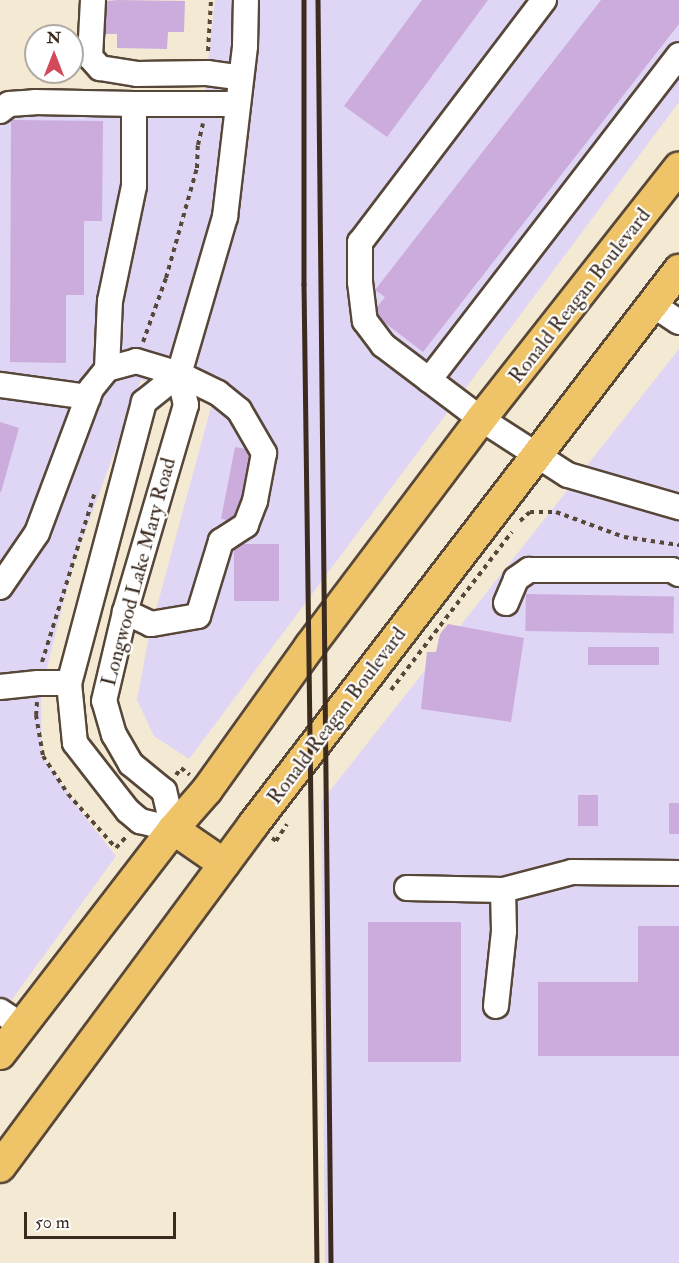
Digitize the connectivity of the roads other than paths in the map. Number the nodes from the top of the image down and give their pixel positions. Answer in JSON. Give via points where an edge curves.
{"nodes":[{"id":1,"x":93,"y":0,"type":"edge"},
{"id":2,"x":246,"y":0,"type":"edge"},
{"id":3,"x":544,"y":0,"type":"edge"},
{"id":4,"x":679,"y":55,"type":"edge"},
{"id":5,"x":241,"y":78,"type":"junction"},
{"id":6,"x":134,"y":104,"type":"junction"},
{"id":7,"x":238,"y":104,"type":"junction"},
{"id":8,"x":0,"y":111,"type":"edge"},
{"id":9,"x":679,"y":167,"type":"edge"},
{"id":10,"x":679,"y":270,"type":"edge"},
{"id":11,"x":652,"y":304,"type":"junction"},
{"id":12,"x":679,"y":322,"type":"edge"},
{"id":13,"x":107,"y":369,"type":"junction"},
{"id":14,"x":179,"y":374,"type":"junction"},
{"id":15,"x":429,"y":380,"type":"junction"},
{"id":16,"x":0,"y":385,"type":"edge"},
{"id":17,"x":88,"y":397,"type":"junction"},
{"id":18,"x":481,"y":420,"type":"junction"},
{"id":19,"x":537,"y":455,"type":"junction"},
{"id":20,"x":679,"y":507,"type":"edge"},
{"id":21,"x":679,"y":574,"type":"edge"},
{"id":22,"x":0,"y":588,"type":"edge"},
{"id":23,"x":506,"y":603,"type":"dead end"},
{"id":24,"x":125,"y":612,"type":"junction"},
{"id":25,"x":69,"y":683,"type":"junction"},
{"id":26,"x":0,"y":687,"type":"edge"},
{"id":27,"x":173,"y":829,"type":"junction"},
{"id":28,"x":224,"y":864,"type":"junction"},
{"id":29,"x":679,"y":873,"type":"edge"},
{"id":30,"x":407,"y":888,"type":"dead end"},
{"id":31,"x":503,"y":890,"type":"junction"},
{"id":32,"x":496,"y":1006,"type":"dead end"},
{"id":33,"x":11,"y":1018,"type":"edge"},
{"id":34,"x":0,"y":1054,"type":"edge"},
{"id":35,"x":0,"y":1167,"type":"edge"}],
"edges":[{"from":1,"to":5,"type":"street","via":[[90,57],[100,68],[137,74],[207,73]]},
{"from":2,"to":5,"type":"street","name":"Longwood Lake Mary Road"},
{"from":3,"to":15,"type":"street","via":[[360,242],[365,321],[383,345]]},
{"from":4,"to":15,"type":"street"},
{"from":5,"to":7,"type":"street","name":"Longwood Lake Mary Road"},
{"from":6,"to":7,"type":"street"},
{"from":6,"to":8,"type":"street","via":[[34,102],[9,104]]},
{"from":6,"to":13,"type":"street","via":[[134,186],[110,302]]},
{"from":7,"to":14,"type":"street","name":"Longwood Lake Mary Road","via":[[225,217]]},
{"from":9,"to":18,"type":"main road","name":"Ronald Reagan Boulevard"},
{"from":10,"to":11,"type":"main road","name":"Ronald Reagan Boulevard"},
{"from":11,"to":12,"type":"street"},
{"from":11,"to":19,"type":"main road","name":"Ronald Reagan Boulevard"},
{"from":13,"to":14,"type":"street","via":[[136,362]]},
{"from":13,"to":17,"type":"street"},
{"from":14,"to":24,"type":"street","name":"Longwood Lake Mary Road","via":[[186,405]]},
{"from":14,"to":24,"type":"street","via":[[218,393],[239,410],[259,440],[264,453],[255,501],[246,525],[221,541],[198,616],[151,624]]},
{"from":14,"to":25,"type":"street","name":"Longwood Lake Mary Road","via":[[144,402]]},
{"from":15,"to":18,"type":"street"},
{"from":16,"to":17,"type":"street"},
{"from":17,"to":22,"type":"street","via":[[37,533]]},
{"from":18,"to":19,"type":"street"},
{"from":18,"to":27,"type":"main road","name":"Ronald Reagan Boulevard","via":[[207,790]]},
{"from":19,"to":20,"type":"street","via":[[568,476]]},
{"from":19,"to":28,"type":"main road","name":"Ronald Reagan Boulevard"},
{"from":21,"to":23,"type":"street","via":[[672,570],[529,570],[516,579]]},
{"from":24,"to":27,"type":"street","name":"Longwood Lake Mary Road","via":[[104,701],[114,735],[131,764],[164,791]]},
{"from":25,"to":26,"type":"street"},
{"from":25,"to":27,"type":"street","name":"Longwood Lake Mary Road","via":[[75,743],[128,811],[140,821]]},
{"from":27,"to":28,"type":"main road"},
{"from":27,"to":33,"type":"main road","name":"Ronald Reagan Boulevard"},
{"from":28,"to":35,"type":"main road","name":"Ronald Reagan Boulevard"},
{"from":29,"to":31,"type":"street","via":[[572,872]]},
{"from":30,"to":31,"type":"street"},
{"from":31,"to":32,"type":"street","via":[[504,931]]},
{"from":33,"to":34,"type":"main road","name":"Ronald Reagan Boulevard"}]}
